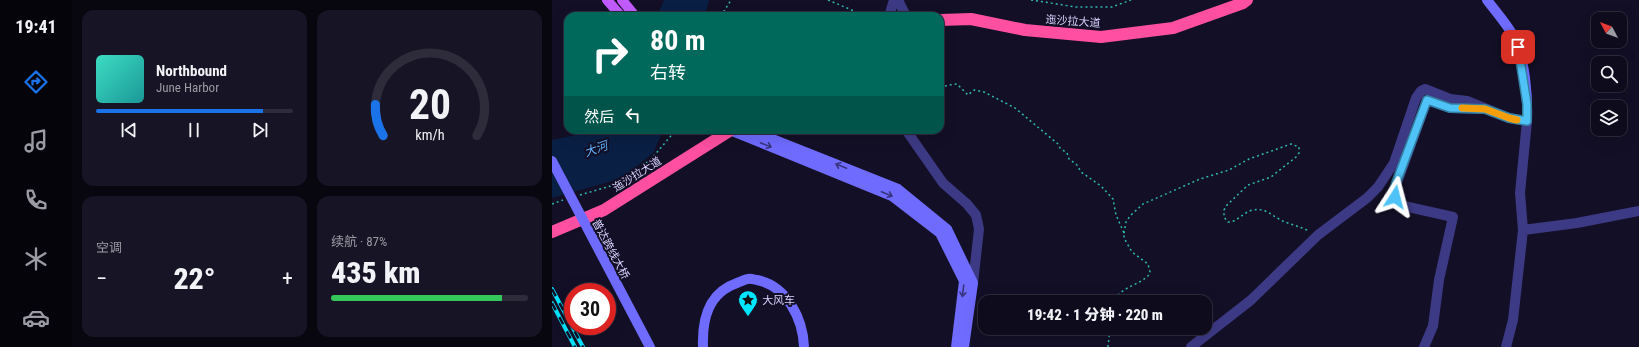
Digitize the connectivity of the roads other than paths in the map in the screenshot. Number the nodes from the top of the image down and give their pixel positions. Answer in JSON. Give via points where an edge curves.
{"nodes":[{"id":1,"x":607,"y":0,"type":"edge"},
{"id":2,"x":622,"y":0,"type":"edge"},
{"id":3,"x":894,"y":0,"type":"edge"},
{"id":4,"x":898,"y":0,"type":"edge"},
{"id":5,"x":1247,"y":0,"type":"edge"},
{"id":6,"x":1487,"y":0,"type":"edge"},
{"id":7,"x":618,"y":12,"type":"edge"},
{"id":8,"x":632,"y":12,"type":"edge"},
{"id":9,"x":890,"y":12,"type":"edge"},
{"id":10,"x":904,"y":12,"type":"edge"},
{"id":11,"x":944,"y":20,"type":"edge"},
{"id":12,"x":1485,"y":109,"type":"junction"},
{"id":13,"x":1527,"y":121,"type":"junction"},
{"id":14,"x":724,"y":134,"type":"edge"},
{"id":15,"x":740,"y":134,"type":"edge"},
{"id":16,"x":760,"y":134,"type":"edge"},
{"id":17,"x":910,"y":134,"type":"edge"},
{"id":18,"x":552,"y":162,"type":"edge"},
{"id":19,"x":1639,"y":211,"type":"edge"},
{"id":20,"x":1523,"y":230,"type":"junction"},
{"id":21,"x":552,"y":232,"type":"edge"},
{"id":22,"x":973,"y":283,"type":"junction"},
{"id":23,"x":650,"y":347,"type":"edge"},
{"id":24,"x":703,"y":347,"type":"edge"},
{"id":25,"x":804,"y":347,"type":"edge"},
{"id":26,"x":956,"y":347,"type":"edge"},
{"id":27,"x":964,"y":347,"type":"edge"},
{"id":28,"x":1191,"y":347,"type":"edge"},
{"id":29,"x":1424,"y":347,"type":"edge"},
{"id":30,"x":1506,"y":347,"type":"edge"}],
"edges":[{"from":1,"to":7,"type":"main road"},
{"from":2,"to":8,"type":"main road"},
{"from":3,"to":9,"type":"street"},
{"from":4,"to":10,"type":"street"},
{"from":5,"to":11,"type":"highway","name":"迤沙拉大道","via":[[1173,28],[1101,37],[1025,30],[971,19]]},
{"from":6,"to":13,"type":"street","via":[[1510,30],[1518,47],[1527,104]]},
{"from":12,"to":13,"type":"street","via":[[1509,118]]},
{"from":12,"to":28,"type":"street","via":[[1450,99],[1431,90],[1421,91],[1416,98],[1394,163],[1367,198],[1318,235],[1251,300]]},
{"from":12,"to":29,"type":"street","via":[[1450,108],[1427,100],[1395,187],[1395,197],[1404,206],[1453,217],[1439,280],[1433,326]]},
{"from":13,"to":20,"type":"street","via":[[1520,193]]},
{"from":14,"to":21,"type":"highway","name":"迤沙拉大道","via":[[604,210]]},
{"from":15,"to":26,"type":"street","one_way":true,"via":[[892,196],[940,233],[964,281]]},
{"from":22,"to":16,"type":"street","one_way":true,"via":[[947,229],[898,189]]},
{"from":17,"to":22,"type":"street","via":[[933,171],[976,215],[979,229]]},
{"from":18,"to":23,"type":"street","name":"普达跨线大桥","bridge":true},
{"from":19,"to":20,"type":"street"},
{"from":20,"to":30,"type":"street","via":[[1513,320]]},
{"from":22,"to":27,"type":"street"},
{"from":24,"to":25,"type":"street","via":[[703,323],[711,302],[727,286],[748,279],[768,282],[784,295],[797,314],[804,334]]}]}
